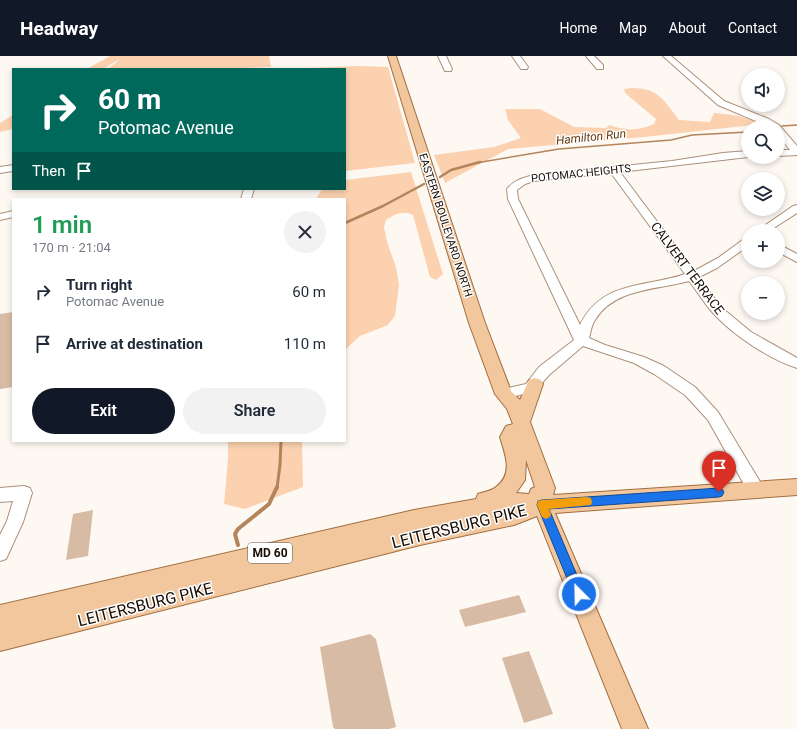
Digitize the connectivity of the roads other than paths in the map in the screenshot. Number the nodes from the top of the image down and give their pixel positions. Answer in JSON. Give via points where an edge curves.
{"nodes":[{"id":1,"x":392,"y":56,"type":"edge"},
{"id":2,"x":442,"y":56,"type":"edge"},
{"id":3,"x":516,"y":56,"type":"edge"},
{"id":4,"x":590,"y":56,"type":"edge"},
{"id":5,"x":667,"y":56,"type":"edge"},
{"id":6,"x":600,"y":67,"type":"dead end"},
{"id":7,"x":524,"y":68,"type":"dead end"},
{"id":8,"x":448,"y":69,"type":"dead end"},
{"id":9,"x":764,"y":120,"type":"edge"},
{"id":10,"x":785,"y":137,"type":"edge"},
{"id":11,"x":797,"y":152,"type":"edge"},
{"id":12,"x":785,"y":153,"type":"edge"},
{"id":13,"x":741,"y":155,"type":"edge"},
{"id":14,"x":12,"y":168,"type":"edge"},
{"id":15,"x":0,"y":170,"type":"edge"},
{"id":16,"x":614,"y":170,"type":"junction"},
{"id":17,"x":797,"y":208,"type":"edge"},
{"id":18,"x":12,"y":214,"type":"edge"},
{"id":19,"x":0,"y":217,"type":"edge"},
{"id":20,"x":773,"y":224,"type":"edge"},
{"id":21,"x":741,"y":246,"type":"edge"},
{"id":22,"x":785,"y":251,"type":"edge"},
{"id":23,"x":797,"y":259,"type":"edge"},
{"id":24,"x":692,"y":276,"type":"junction"},
{"id":25,"x":581,"y":340,"type":"junction"},
{"id":26,"x":797,"y":363,"type":"edge"},
{"id":27,"x":535,"y":384,"type":"junction"},
{"id":28,"x":504,"y":394,"type":"junction"},
{"id":29,"x":516,"y":426,"type":"junction"},
{"id":30,"x":797,"y":487,"type":"edge"},
{"id":31,"x":756,"y":490,"type":"junction"},
{"id":32,"x":0,"y":495,"type":"edge"},
{"id":33,"x":542,"y":505,"type":"junction"},
{"id":34,"x":414,"y":519,"type":"junction"},
{"id":35,"x":0,"y":553,"type":"edge"},
{"id":36,"x":0,"y":616,"type":"edge"},
{"id":37,"x":0,"y":639,"type":"edge"},
{"id":38,"x":635,"y":729,"type":"edge"}],
"edges":[{"from":1,"to":28,"type":"main road","name":"EASTERN BOULEVARD NORTH","via":[[477,324]]},
{"from":2,"to":8,"type":"street"},
{"from":3,"to":7,"type":"street"},
{"from":4,"to":6,"type":"street"},
{"from":5,"to":9,"type":"street","via":[[721,103]]},
{"from":10,"to":11,"type":"street"},
{"from":11,"to":12,"type":"street"},
{"from":13,"to":16,"type":"street","name":"POTOMAC HEIGHTS"},
{"from":14,"to":15,"type":"street"},
{"from":16,"to":24,"type":"street","name":"CALVERT TERRACE"},
{"from":16,"to":25,"type":"street","name":"POTOMAC HEIGHTS","via":[[526,179],[512,189],[513,199]]},
{"from":17,"to":20,"type":"street"},
{"from":18,"to":19,"type":"street"},
{"from":21,"to":24,"type":"street","via":[[725,259]]},
{"from":22,"to":23,"type":"street"},
{"from":24,"to":25,"type":"street","via":[[617,294],[593,313]]},
{"from":24,"to":26,"type":"street","name":"CALVERT TERRACE","via":[[717,310],[731,323],[764,347]]},
{"from":25,"to":27,"type":"street","via":[[544,372]]},
{"from":25,"to":31,"type":"street","via":[[639,360],[690,391],[713,416]]},
{"from":27,"to":28,"type":"street"},
{"from":27,"to":29,"type":"main road"},
{"from":28,"to":29,"type":"main road","name":"EASTERN BOULEVARD NORTH","via":[[503,406]]},
{"from":29,"to":33,"type":"main road","name":"EASTERN BOULEVARD NORTH"},
{"from":29,"to":34,"type":"main road","via":[[509,437],[517,463],[515,480],[502,495]]},
{"from":30,"to":31,"type":"main road"},
{"from":31,"to":33,"type":"main road"},
{"from":32,"to":35,"type":"street","via":[[24,493],[15,522]]},
{"from":33,"to":34,"type":"main road","name":"LEITERSBURG PIKE","number":"MD 60","via":[[513,502]]},
{"from":33,"to":37,"type":"main road","name":"LEITERSBURG PIKE","number":"MD 60","via":[[514,516],[420,535]]},
{"from":33,"to":38,"type":"main road","name":"EASTERN BOULEVARD NORTH"},
{"from":34,"to":36,"type":"main road","name":"LEITERSBURG PIKE","number":"MD 60"}]}
